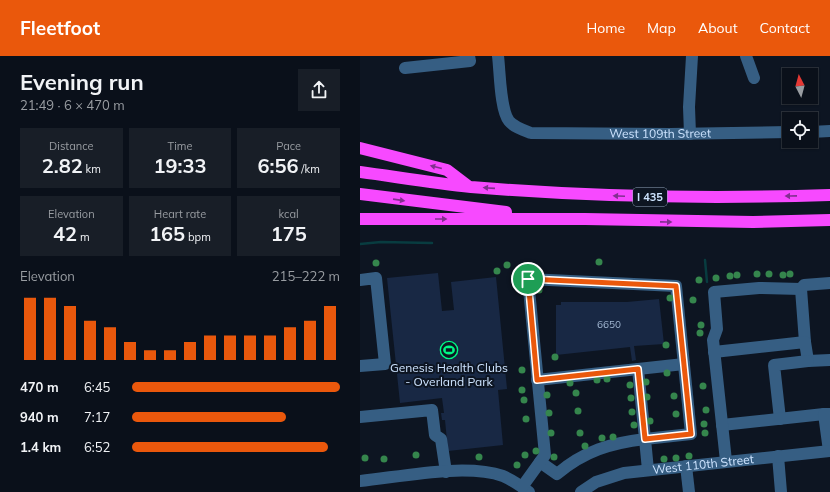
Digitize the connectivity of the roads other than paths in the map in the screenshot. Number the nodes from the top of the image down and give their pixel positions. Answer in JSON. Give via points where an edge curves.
{"nodes":[{"id":1,"x":469,"y":56,"type":"edge"},
{"id":2,"x":498,"y":56,"type":"edge"},
{"id":3,"x":692,"y":56,"type":"edge"},
{"id":4,"x":746,"y":56,"type":"edge"},
{"id":5,"x":405,"y":68,"type":"dead end"},
{"id":6,"x":754,"y":78,"type":"dead end"},
{"id":7,"x":830,"y":131,"type":"edge"},
{"id":8,"x":782,"y":132,"type":"edge"},
{"id":9,"x":818,"y":132,"type":"edge"},
{"id":10,"x":690,"y":134,"type":"junction"},
{"id":11,"x":360,"y":148,"type":"edge"},
{"id":12,"x":360,"y":172,"type":"edge"},
{"id":13,"x":469,"y":186,"type":"junction"},
{"id":14,"x":360,"y":194,"type":"edge"},
{"id":15,"x":830,"y":195,"type":"edge"},
{"id":16,"x":360,"y":219,"type":"edge"},
{"id":17,"x":585,"y":219,"type":"junction"},
{"id":18,"x":830,"y":220,"type":"edge"},
{"id":19,"x":360,"y":280,"type":"edge"},
{"id":20,"x":830,"y":283,"type":"edge"},
{"id":21,"x":801,"y":289,"type":"junction"},
{"id":22,"x":805,"y":342,"type":"junction"},
{"id":23,"x":714,"y":352,"type":"junction"},
{"id":24,"x":830,"y":360,"type":"edge"},
{"id":25,"x":808,"y":362,"type":"junction"},
{"id":26,"x":684,"y":364,"type":"junction"},
{"id":27,"x":360,"y":366,"type":"edge"},
{"id":28,"x":638,"y":369,"type":"junction"},
{"id":29,"x":537,"y":380,"type":"junction"},
{"id":30,"x":827,"y":414,"type":"edge"},
{"id":31,"x":360,"y":417,"type":"edge"},
{"id":32,"x":780,"y":419,"type":"junction"},
{"id":33,"x":722,"y":425,"type":"junction"},
{"id":34,"x":645,"y":439,"type":"junction"},
{"id":35,"x":829,"y":451,"type":"edge"},
{"id":36,"x":778,"y":456,"type":"junction"},
{"id":37,"x":726,"y":461,"type":"junction"},
{"id":38,"x":540,"y":462,"type":"junction"},
{"id":39,"x":686,"y":466,"type":"junction"},
{"id":40,"x":648,"y":470,"type":"junction"},
{"id":41,"x":446,"y":472,"type":"junction"},
{"id":42,"x":360,"y":480,"type":"edge"},
{"id":43,"x":525,"y":490,"type":"edge"},
{"id":44,"x":581,"y":492,"type":"edge"},
{"id":45,"x":689,"y":492,"type":"edge"},
{"id":46,"x":781,"y":492,"type":"edge"}],
"edges":[{"from":1,"to":5,"type":"street","via":[[470,62]]},
{"from":2,"to":10,"type":"street","name":"West 109th Street","via":[[504,110],[508,120],[517,128],[531,133]]},
{"from":3,"to":10,"type":"street"},
{"from":4,"to":6,"type":"street"},
{"from":7,"to":9,"type":"street"},
{"from":8,"to":10,"type":"street","name":"West 109th Street"},
{"from":13,"to":11,"type":"highway","one_way":true,"via":[[447,170]]},
{"from":12,"to":13,"type":"highway","number":"I 435"},
{"from":15,"to":13,"type":"highway","number":"I 435","one_way":true,"via":[[626,196]]},
{"from":14,"to":17,"type":"highway","number":"I 435","one_way":true},
{"from":16,"to":17,"type":"highway","one_way":true},
{"from":17,"to":18,"type":"highway","number":"I 435","one_way":true,"via":[[753,222]]},
{"from":19,"to":27,"type":"street","via":[[376,278],[385,364]]},
{"from":20,"to":21,"type":"street","via":[[804,285]]},
{"from":21,"to":22,"type":"street"},
{"from":21,"to":23,"type":"street","via":[[759,288],[714,292],[717,329],[713,340]]},
{"from":22,"to":23,"type":"street"},
{"from":22,"to":25,"type":"street"},
{"from":23,"to":33,"type":"street"},
{"from":24,"to":25,"type":"street"},
{"from":25,"to":32,"type":"street","via":[[774,365]]},
{"from":26,"to":28,"type":"street"},
{"from":26,"to":29,"type":"street","via":[[676,286],[528,279]]},
{"from":26,"to":34,"type":"street","via":[[691,434]]},
{"from":28,"to":29,"type":"street"},
{"from":28,"to":34,"type":"street"},
{"from":29,"to":38,"type":"street","via":[[545,455]]},
{"from":30,"to":32,"type":"street"},
{"from":30,"to":35,"type":"street"},
{"from":31,"to":41,"type":"street","via":[[432,410],[435,435],[441,439]]},
{"from":32,"to":33,"type":"street"},
{"from":33,"to":37,"type":"street"},
{"from":34,"to":38,"type":"street","via":[[601,447],[578,458],[557,474]]},
{"from":34,"to":40,"type":"street"},
{"from":35,"to":36,"type":"street","name":"West 110th Street"},
{"from":36,"to":37,"type":"street","name":"West 110th Street"},
{"from":36,"to":46,"type":"street"},
{"from":37,"to":39,"type":"street","name":"West 110th Street"},
{"from":38,"to":43,"type":"street"},
{"from":39,"to":40,"type":"street","name":"West 110th Street"},
{"from":39,"to":45,"type":"street"},
{"from":40,"to":44,"type":"street","name":"West 110th Street","via":[[612,475]]},
{"from":41,"to":42,"type":"street"},
{"from":41,"to":43,"type":"street","via":[[483,471],[504,477]]}]}
